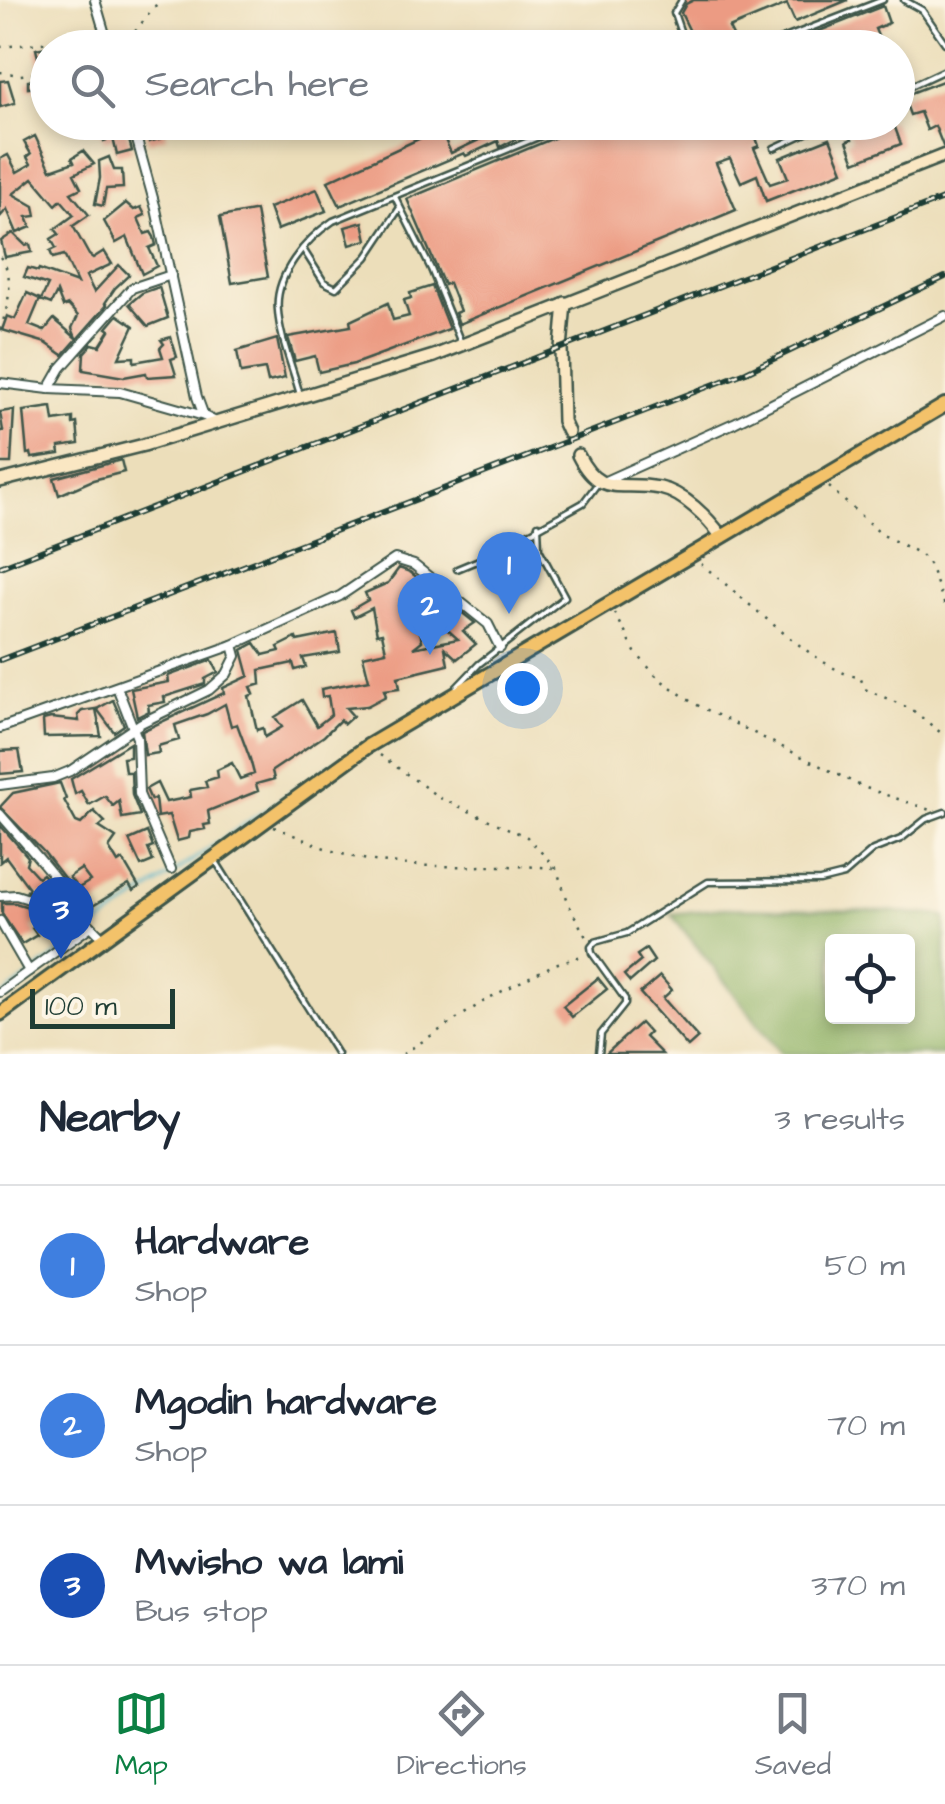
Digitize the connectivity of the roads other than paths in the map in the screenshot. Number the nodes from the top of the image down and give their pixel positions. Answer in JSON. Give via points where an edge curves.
{"nodes":[{"id":1,"x":96,"y":0,"type":"edge"},
{"id":2,"x":682,"y":0,"type":"edge"},
{"id":3,"x":884,"y":0,"type":"edge"},
{"id":4,"x":904,"y":0,"type":"edge"},
{"id":5,"x":104,"y":30,"type":"edge"},
{"id":6,"x":680,"y":30,"type":"edge"},
{"id":7,"x":806,"y":30,"type":"edge"},
{"id":8,"x":945,"y":43,"type":"edge"},
{"id":9,"x":945,"y":70,"type":"edge"},
{"id":10,"x":915,"y":84,"type":"edge"},
{"id":11,"x":137,"y":140,"type":"edge"},
{"id":12,"x":531,"y":140,"type":"edge"},
{"id":13,"x":791,"y":140,"type":"edge"},
{"id":14,"x":774,"y":148,"type":"dead end"},
{"id":15,"x":945,"y":154,"type":"edge"},
{"id":16,"x":395,"y":197,"type":"junction"},
{"id":17,"x":400,"y":207,"type":"junction"},
{"id":18,"x":303,"y":248,"type":"junction"},
{"id":19,"x":171,"y":275,"type":"junction"},
{"id":20,"x":565,"y":302,"type":"junction"},
{"id":21,"x":945,"y":316,"type":"edge"},
{"id":22,"x":461,"y":343,"type":"junction"},
{"id":23,"x":0,"y":383,"type":"edge"},
{"id":24,"x":49,"y":390,"type":"junction"},
{"id":25,"x":300,"y":395,"type":"junction"},
{"id":26,"x":945,"y":406,"type":"edge"},
{"id":27,"x":210,"y":419,"type":"junction"},
{"id":28,"x":568,"y":432,"type":"dead end"},
{"id":29,"x":578,"y":455,"type":"dead end"},
{"id":30,"x":0,"y":481,"type":"edge"},
{"id":31,"x":598,"y":484,"type":"junction"},
{"id":32,"x":538,"y":525,"type":"junction"},
{"id":33,"x":722,"y":537,"type":"junction"},
{"id":34,"x":457,"y":569,"type":"dead end"},
{"id":35,"x":232,"y":645,"type":"junction"},
{"id":36,"x":500,"y":648,"type":"junction"},
{"id":37,"x":117,"y":687,"type":"junction"},
{"id":38,"x":443,"y":702,"type":"junction"},
{"id":39,"x":0,"y":728,"type":"edge"},
{"id":40,"x":135,"y":728,"type":"junction"},
{"id":41,"x":0,"y":784,"type":"edge"},
{"id":42,"x":942,"y":812,"type":"edge"},
{"id":43,"x":0,"y":814,"type":"edge"},
{"id":44,"x":213,"y":857,"type":"junction"},
{"id":45,"x":171,"y":869,"type":"dead end"},
{"id":46,"x":0,"y":896,"type":"edge"},
{"id":47,"x":80,"y":915,"type":"junction"},
{"id":48,"x":0,"y":921,"type":"edge"},
{"id":49,"x":90,"y":926,"type":"junction"},
{"id":50,"x":103,"y":938,"type":"junction"},
{"id":51,"x":29,"y":971,"type":"junction"},
{"id":52,"x":0,"y":992,"type":"edge"},
{"id":53,"x":0,"y":1014,"type":"edge"},
{"id":54,"x":337,"y":1054,"type":"edge"},
{"id":55,"x":599,"y":1054,"type":"edge"}],
"edges":[{"from":1,"to":5,"type":"street"},
{"from":2,"to":6,"type":"lane","via":[[674,13]]},
{"from":3,"to":7,"type":"lane"},
{"from":4,"to":8,"type":"lane","via":[[922,10]]},
{"from":9,"to":10,"type":"lane"},
{"from":11,"to":19,"type":"street"},
{"from":12,"to":16,"type":"lane"},
{"from":13,"to":14,"type":"lane"},
{"from":15,"to":20,"type":"street"},
{"from":16,"to":17,"type":"lane"},
{"from":16,"to":18,"type":"lane","via":[[333,221]]},
{"from":17,"to":18,"type":"lane","via":[[367,257],[336,288],[324,282]]},
{"from":17,"to":22,"type":"lane"},
{"from":18,"to":25,"type":"lane","via":[[281,283],[278,312]]},
{"from":19,"to":24,"type":"street","via":[[132,288]]},
{"from":19,"to":27,"type":"street","via":[[197,397]]},
{"from":20,"to":22,"type":"street"},
{"from":20,"to":28,"type":"street","via":[[561,348]]},
{"from":21,"to":31,"type":"street"},
{"from":22,"to":25,"type":"street"},
{"from":23,"to":24,"type":"street"},
{"from":24,"to":27,"type":"street","via":[[120,392]]},
{"from":25,"to":27,"type":"street"},
{"from":26,"to":33,"type":"main road"},
{"from":27,"to":30,"type":"street","via":[[144,444]]},
{"from":29,"to":31,"type":"street"},
{"from":31,"to":32,"type":"lane","via":[[583,503]]},
{"from":31,"to":33,"type":"street","via":[[664,488],[707,516]]},
{"from":32,"to":34,"type":"lane"},
{"from":32,"to":36,"type":"lane","via":[[539,549],[565,597]]},
{"from":33,"to":38,"type":"main road"},
{"from":35,"to":36,"type":"street","via":[[340,596],[395,560],[414,566],[488,624]]},
{"from":35,"to":37,"type":"street"},
{"from":35,"to":40,"type":"street","via":[[236,656],[218,684]]},
{"from":36,"to":38,"type":"lane"},
{"from":37,"to":39,"type":"street"},
{"from":37,"to":40,"type":"street"},
{"from":38,"to":44,"type":"main road","via":[[368,746]]},
{"from":40,"to":41,"type":"street","via":[[58,777]]},
{"from":40,"to":45,"type":"street","via":[[139,794]]},
{"from":42,"to":55,"type":"lane","via":[[873,850],[844,875],[708,882],[627,934],[595,942],[592,950],[625,999],[601,1034]]},
{"from":43,"to":47,"type":"street","via":[[54,873]]},
{"from":44,"to":50,"type":"main road"},
{"from":44,"to":54,"type":"lane"},
{"from":46,"to":47,"type":"street"},
{"from":47,"to":49,"type":"street"},
{"from":48,"to":51,"type":"street"},
{"from":49,"to":50,"type":"street"},
{"from":49,"to":51,"type":"street"},
{"from":50,"to":53,"type":"main road"},
{"from":51,"to":52,"type":"street"}]}
